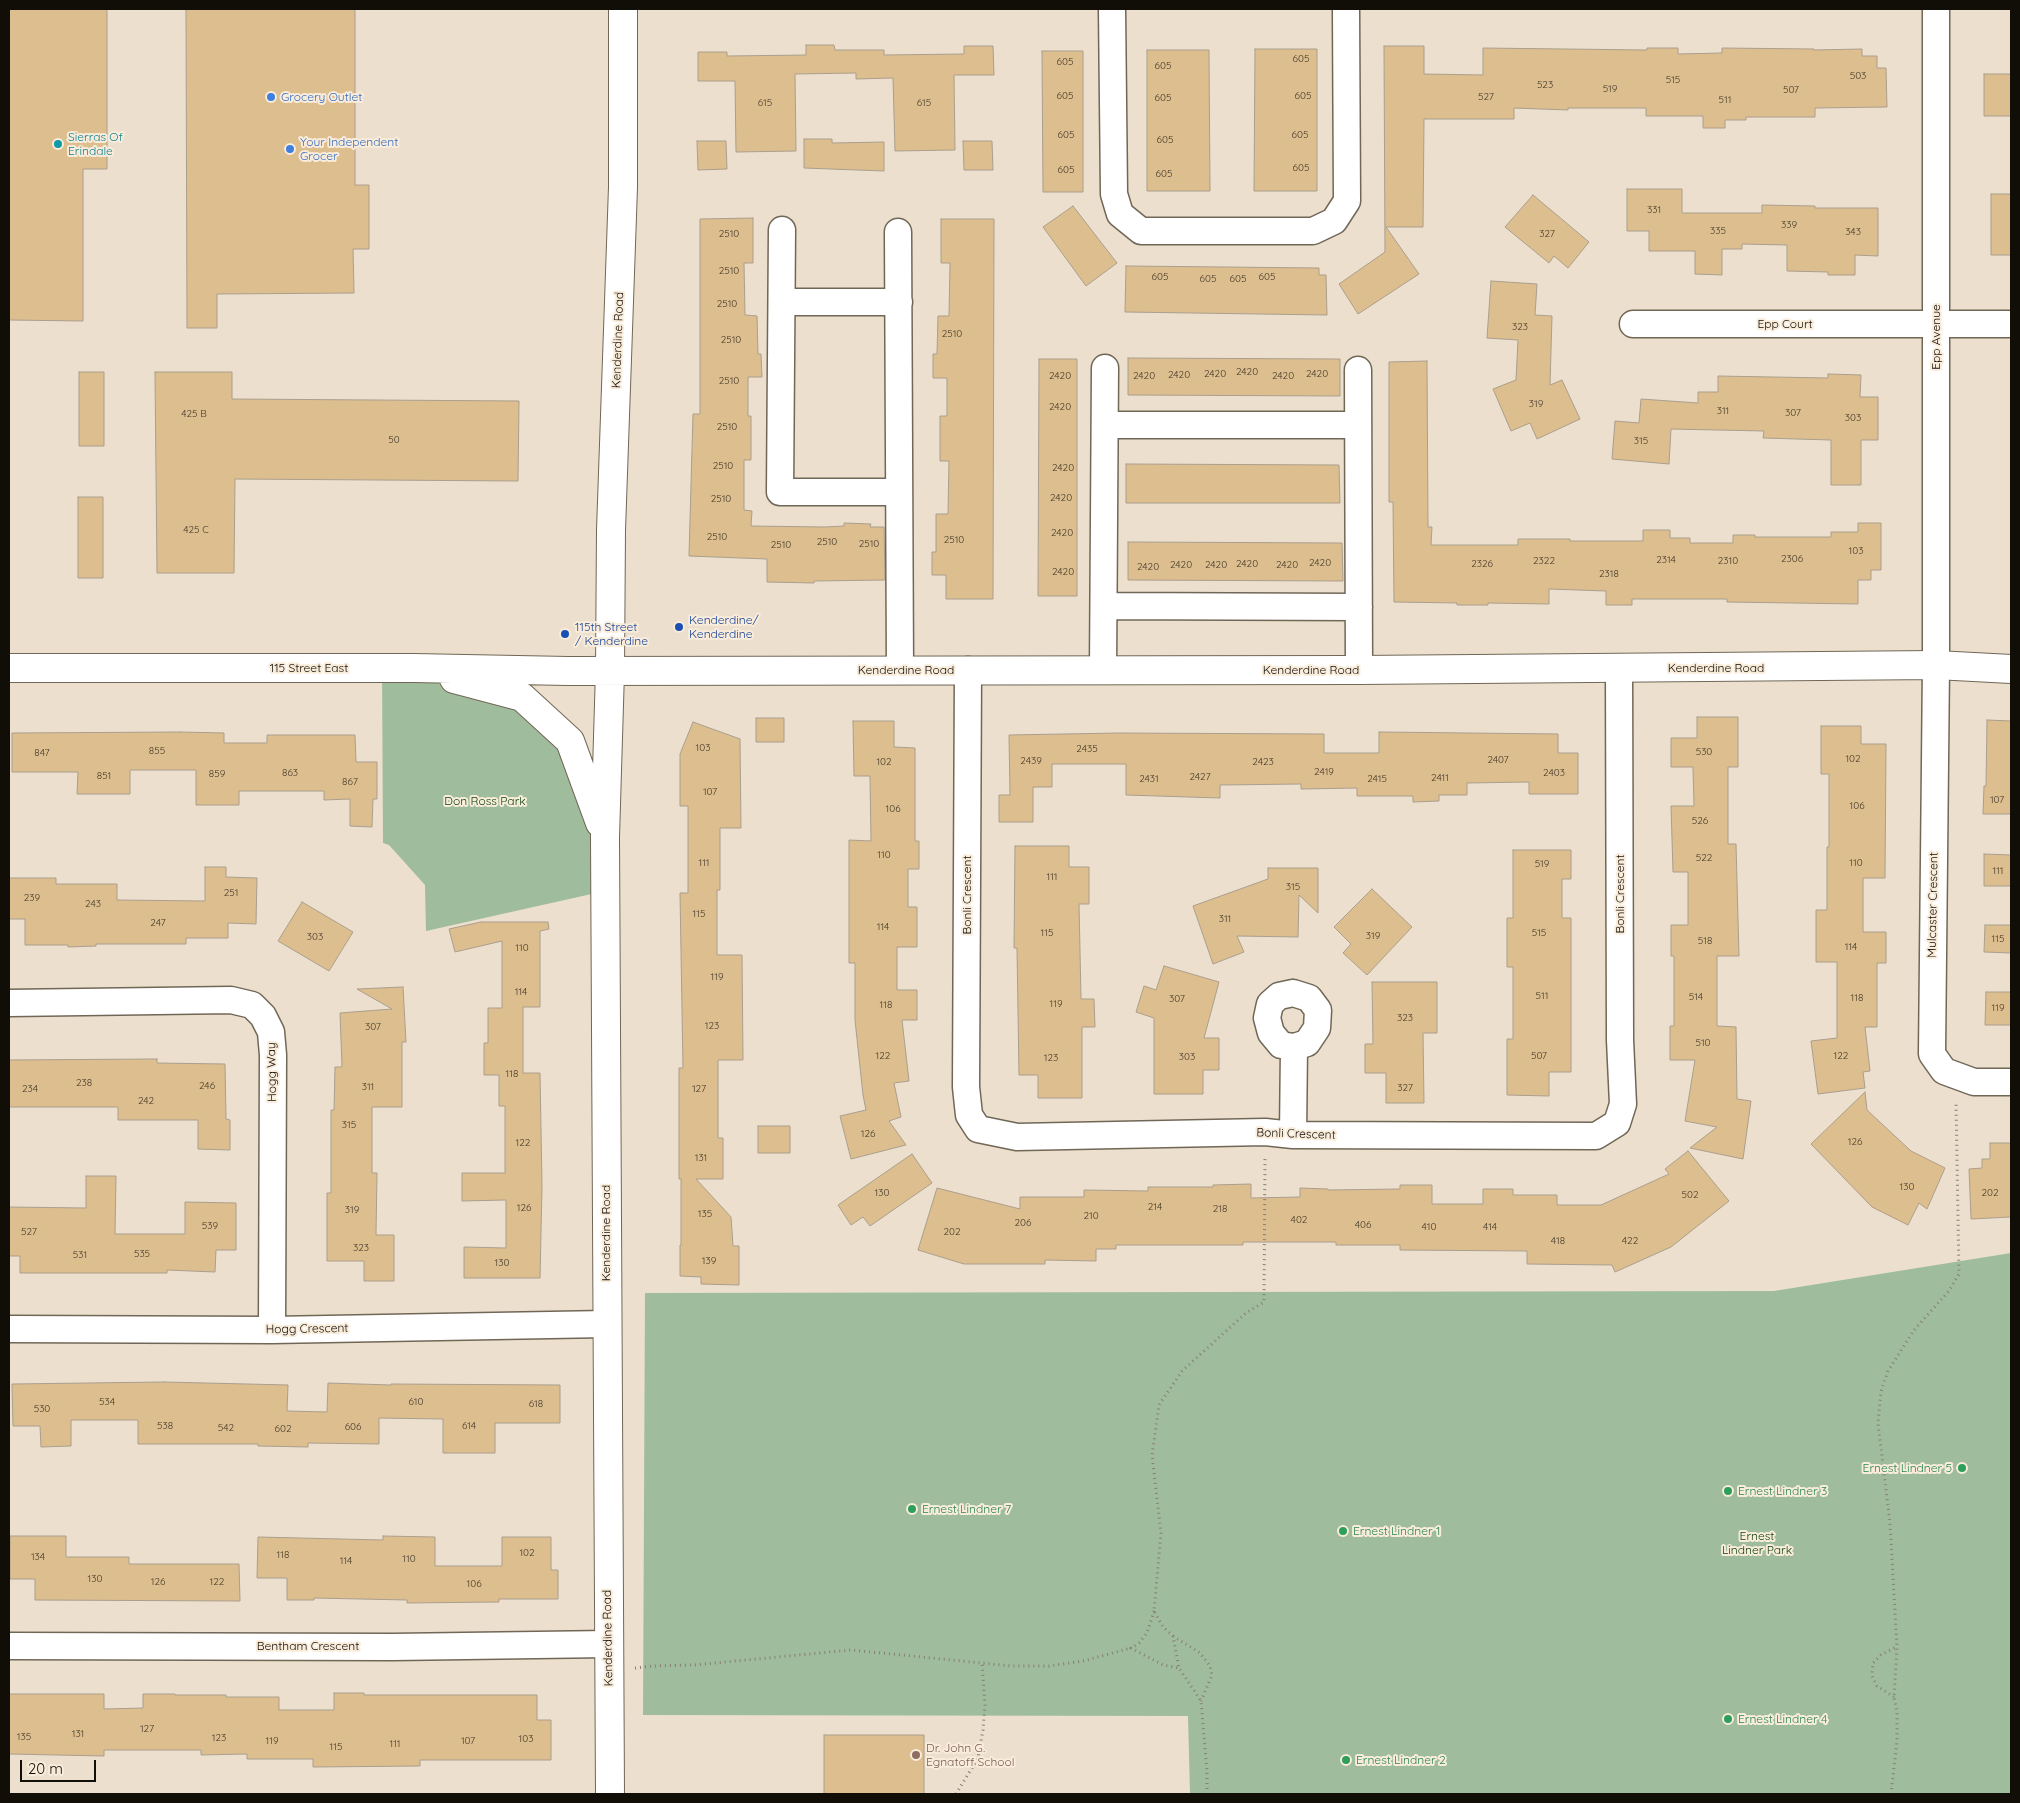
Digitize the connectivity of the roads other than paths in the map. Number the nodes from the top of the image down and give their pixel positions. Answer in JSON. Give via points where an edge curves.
{"nodes":[{"id":1,"x":623,"y":9,"type":"edge"},
{"id":2,"x":1112,"y":9,"type":"edge"},
{"id":3,"x":1346,"y":9,"type":"edge"},
{"id":4,"x":1936,"y":9,"type":"edge"},
{"id":5,"x":782,"y":230,"type":"dead end"},
{"id":6,"x":898,"y":232,"type":"dead end"},
{"id":7,"x":782,"y":302,"type":"junction"},
{"id":8,"x":898,"y":302,"type":"junction"},
{"id":9,"x":1633,"y":324,"type":"dead end"},
{"id":10,"x":1936,"y":324,"type":"junction"},
{"id":11,"x":2011,"y":324,"type":"edge"},
{"id":12,"x":1104,"y":368,"type":"dead end"},
{"id":13,"x":1358,"y":370,"type":"dead end"},
{"id":14,"x":1104,"y":426,"type":"junction"},
{"id":15,"x":1358,"y":426,"type":"junction"},
{"id":16,"x":899,"y":492,"type":"junction"},
{"id":17,"x":1104,"y":606,"type":"junction"},
{"id":18,"x":1359,"y":607,"type":"junction"},
{"id":19,"x":1936,"y":666,"type":"junction"},
{"id":20,"x":9,"y":668,"type":"edge"},
{"id":21,"x":414,"y":668,"type":"junction"},
{"id":22,"x":1619,"y":668,"type":"junction"},
{"id":23,"x":2011,"y":669,"type":"edge"},
{"id":24,"x":900,"y":670,"type":"junction"},
{"id":25,"x":968,"y":670,"type":"junction"},
{"id":26,"x":1104,"y":670,"type":"junction"},
{"id":27,"x":1360,"y":670,"type":"junction"},
{"id":28,"x":610,"y":671,"type":"junction"},
{"id":29,"x":605,"y":837,"type":"junction"},
{"id":30,"x":9,"y":1003,"type":"edge"},
{"id":31,"x":1294,"y":1047,"type":"dead end"},
{"id":32,"x":2011,"y":1082,"type":"edge"},
{"id":33,"x":1292,"y":1135,"type":"junction"},
{"id":34,"x":606,"y":1324,"type":"junction"},
{"id":35,"x":9,"y":1329,"type":"edge"},
{"id":36,"x":272,"y":1330,"type":"junction"},
{"id":37,"x":608,"y":1644,"type":"junction"},
{"id":38,"x":9,"y":1646,"type":"edge"},
{"id":39,"x":610,"y":1794,"type":"edge"}],
"edges":[{"from":1,"to":28,"type":"street","name":"Kenderdine Road","via":[[623,187],[611,530]]},
{"from":2,"to":3,"type":"street","via":[[1114,194],[1120,214],[1141,231],[1313,231],[1334,221],[1347,201]]},
{"from":4,"to":10,"type":"street","name":"Epp Avenue"},
{"from":5,"to":7,"type":"street"},
{"from":6,"to":8,"type":"street"},
{"from":7,"to":8,"type":"street"},
{"from":7,"to":16,"type":"street","via":[[780,492]]},
{"from":8,"to":16,"type":"street"},
{"from":9,"to":10,"type":"street","name":"Epp Court"},
{"from":10,"to":11,"type":"street","name":"Epp Court"},
{"from":10,"to":19,"type":"street","name":"Epp Avenue"},
{"from":12,"to":14,"type":"street"},
{"from":13,"to":15,"type":"street"},
{"from":14,"to":15,"type":"street"},
{"from":14,"to":17,"type":"street"},
{"from":15,"to":18,"type":"street"},
{"from":16,"to":24,"type":"street"},
{"from":17,"to":18,"type":"street"},
{"from":17,"to":26,"type":"street"},
{"from":18,"to":27,"type":"street"},
{"from":19,"to":22,"type":"street","name":"Kenderdine Road"},
{"from":19,"to":23,"type":"street","name":"Kenderdine Road"},
{"from":19,"to":32,"type":"street","name":"Mulcaster Crescent","via":[[1932,1054],[1944,1071],[1974,1082]]},
{"from":20,"to":21,"type":"street","name":"115 Street East"},
{"from":21,"to":28,"type":"street","name":"115 Street East"},
{"from":21,"to":29,"type":"street","via":[[522,697],[570,741]]},
{"from":22,"to":27,"type":"street","name":"Kenderdine Road"},
{"from":22,"to":33,"type":"street","name":"Bonli Crescent","via":[[1623,1104],[1617,1123],[1596,1136]]},
{"from":24,"to":25,"type":"street","name":"Kenderdine Road"},
{"from":24,"to":28,"type":"street","name":"Kenderdine Road"},
{"from":25,"to":26,"type":"street","name":"Kenderdine Road"},
{"from":25,"to":33,"type":"street","name":"Bonli Crescent","via":[[966,1087],[969,1114],[978,1128],[1017,1137],[1265,1132]]},
{"from":26,"to":27,"type":"street","name":"Kenderdine Road"},
{"from":28,"to":29,"type":"street","name":"Kenderdine Road"},
{"from":29,"to":34,"type":"street","name":"Kenderdine Road"},
{"from":30,"to":36,"type":"street","name":"Hogg Way","via":[[231,1000],[252,1005],[263,1016],[271,1032],[273,1055]]},
{"from":31,"to":33,"type":"street"},
{"from":34,"to":36,"type":"street","name":"Hogg Crescent"},
{"from":34,"to":37,"type":"street","name":"Kenderdine Road"},
{"from":35,"to":36,"type":"street","name":"Hogg Crescent"},
{"from":37,"to":38,"type":"street","name":"Bentham Crescent"},
{"from":37,"to":39,"type":"street","name":"Kenderdine Road"}]}
